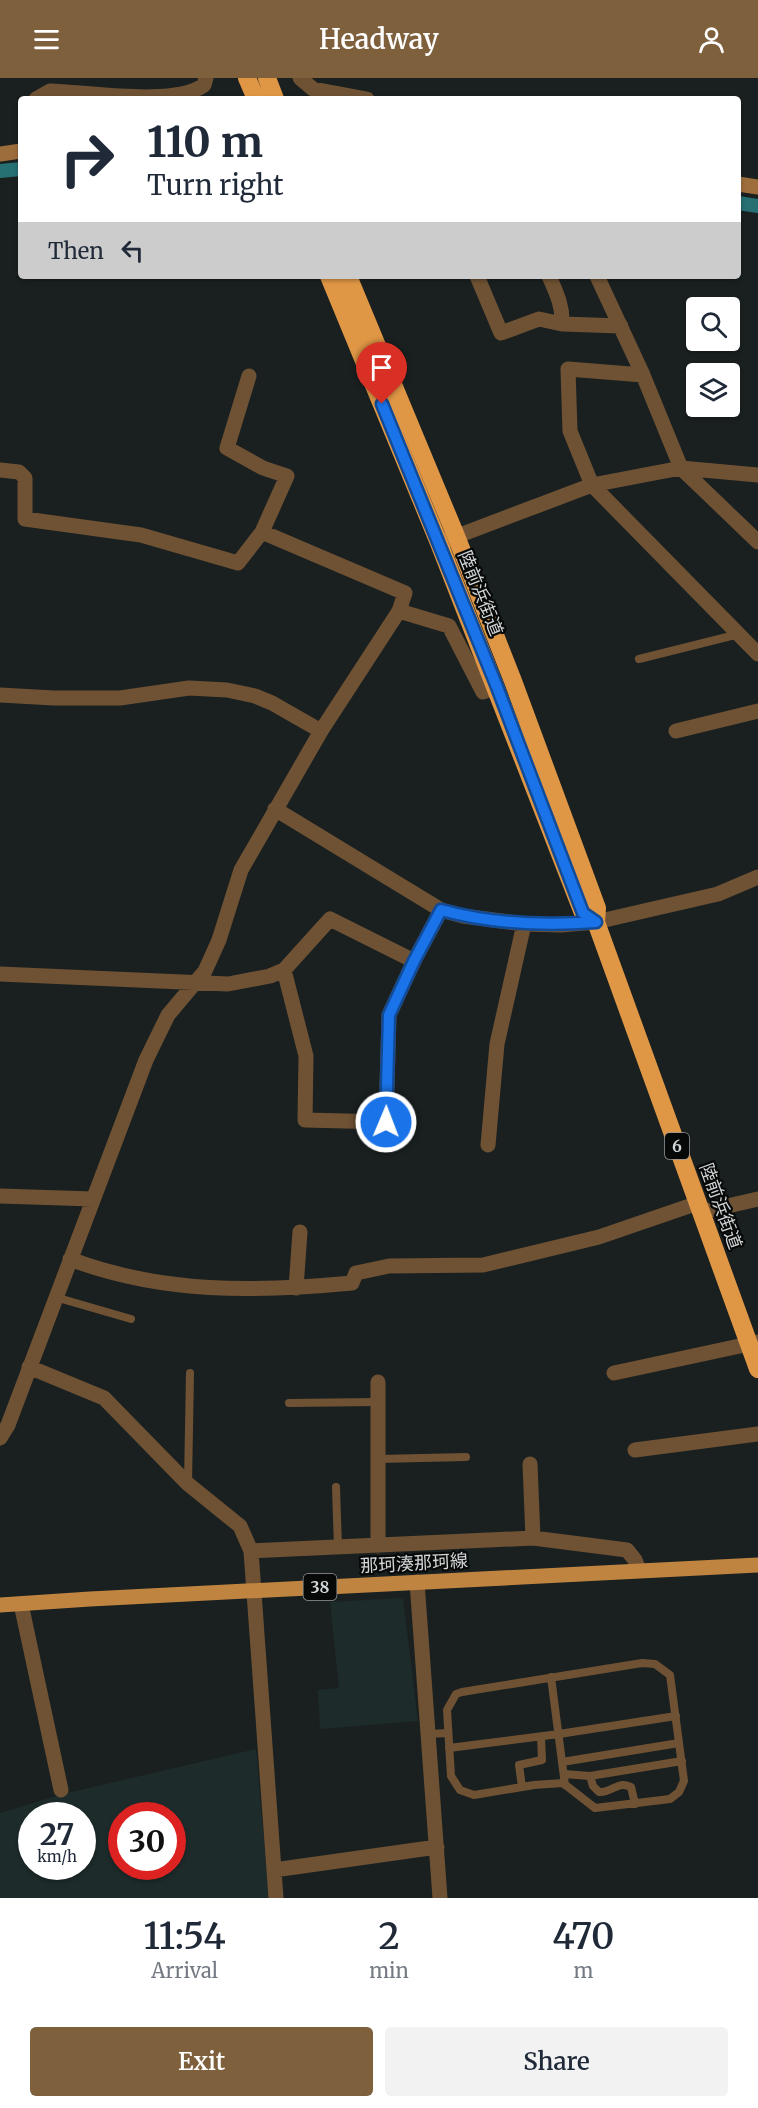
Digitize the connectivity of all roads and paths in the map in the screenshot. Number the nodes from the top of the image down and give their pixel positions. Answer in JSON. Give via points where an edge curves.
{"nodes":[{"id":1,"x":206,"y":78,"type":"edge"},
{"id":2,"x":247,"y":78,"type":"edge"},
{"id":3,"x":267,"y":78,"type":"edge"},
{"id":4,"x":300,"y":78,"type":"edge"},
{"id":5,"x":41,"y":96,"type":"edge"},
{"id":6,"x":119,"y":96,"type":"edge"},
{"id":7,"x":161,"y":96,"type":"edge"},
{"id":8,"x":255,"y":96,"type":"edge"},
{"id":9,"x":275,"y":96,"type":"edge"},
{"id":10,"x":352,"y":96,"type":"edge"},
{"id":11,"x":18,"y":151,"type":"edge"},
{"id":12,"x":0,"y":154,"type":"edge"},
{"id":13,"x":741,"y":184,"type":"edge"},
{"id":14,"x":758,"y":187,"type":"edge"},
{"id":15,"x":330,"y":279,"type":"edge"},
{"id":16,"x":349,"y":279,"type":"edge"},
{"id":17,"x":478,"y":279,"type":"edge"},
{"id":18,"x":550,"y":279,"type":"edge"},
{"id":19,"x":598,"y":279,"type":"edge"},
{"id":20,"x":562,"y":324,"type":"junction"},
{"id":21,"x":621,"y":326,"type":"junction"},
{"id":22,"x":643,"y":375,"type":"junction"},
{"id":23,"x":249,"y":376,"type":"dead end"},
{"id":24,"x":681,"y":468,"type":"junction"},
{"id":25,"x":0,"y":470,"type":"edge"},
{"id":26,"x":758,"y":475,"type":"edge"},
{"id":27,"x":592,"y":485,"type":"junction"},
{"id":28,"x":262,"y":532,"type":"junction"},
{"id":29,"x":448,"y":539,"type":"junction"},
{"id":30,"x":758,"y":542,"type":"edge"},
{"id":31,"x":399,"y":611,"type":"junction"},
{"id":32,"x":739,"y":634,"type":"junction"},
{"id":33,"x":758,"y":654,"type":"edge"},
{"id":34,"x":639,"y":659,"type":"dead end"},
{"id":35,"x":497,"y":687,"type":"junction"},
{"id":36,"x":0,"y":695,"type":"edge"},
{"id":37,"x":758,"y":711,"type":"edge"},
{"id":38,"x":321,"y":731,"type":"junction"},
{"id":39,"x":676,"y":732,"type":"dead end"},
{"id":40,"x":275,"y":809,"type":"junction"},
{"id":41,"x":758,"y":877,"type":"edge"},
{"id":42,"x":441,"y":910,"type":"junction"},
{"id":43,"x":596,"y":922,"type":"junction"},
{"id":44,"x":525,"y":924,"type":"junction"},
{"id":45,"x":414,"y":961,"type":"junction"},
{"id":46,"x":284,"y":970,"type":"junction"},
{"id":47,"x":0,"y":974,"type":"edge"},
{"id":48,"x":195,"y":983,"type":"junction"},
{"id":49,"x":489,"y":1145,"type":"dead end"},
{"id":50,"x":0,"y":1196,"type":"edge"},
{"id":51,"x":93,"y":1199,"type":"junction"},
{"id":52,"x":758,"y":1199,"type":"edge"},
{"id":53,"x":699,"y":1208,"type":"junction"},
{"id":54,"x":300,"y":1232,"type":"dead end"},
{"id":55,"x":70,"y":1259,"type":"junction"},
{"id":56,"x":296,"y":1288,"type":"junction"},
{"id":57,"x":55,"y":1297,"type":"junction"},
{"id":58,"x":131,"y":1319,"type":"dead end"},
{"id":59,"x":754,"y":1344,"type":"edge"},
{"id":60,"x":29,"y":1367,"type":"junction"},
{"id":61,"x":758,"y":1370,"type":"edge"},
{"id":62,"x":190,"y":1373,"type":"dead end"},
{"id":63,"x":614,"y":1373,"type":"dead end"},
{"id":64,"x":378,"y":1382,"type":"dead end"},
{"id":65,"x":378,"y":1402,"type":"junction"},
{"id":66,"x":290,"y":1403,"type":"dead end"},
{"id":67,"x":3,"y":1429,"type":"edge"},
{"id":68,"x":758,"y":1434,"type":"edge"},
{"id":69,"x":634,"y":1450,"type":"dead end"},
{"id":70,"x":466,"y":1457,"type":"dead end"},
{"id":71,"x":378,"y":1459,"type":"junction"},
{"id":72,"x":530,"y":1464,"type":"dead end"},
{"id":73,"x":188,"y":1484,"type":"junction"},
{"id":74,"x":336,"y":1487,"type":"dead end"},
{"id":75,"x":533,"y":1538,"type":"junction"},
{"id":76,"x":378,"y":1546,"type":"junction"},
{"id":77,"x":338,"y":1547,"type":"junction"},
{"id":78,"x":251,"y":1551,"type":"junction"},
{"id":79,"x":758,"y":1565,"type":"edge"},
{"id":80,"x":639,"y":1570,"type":"junction"},
{"id":81,"x":417,"y":1582,"type":"junction"},
{"id":82,"x":253,"y":1591,"type":"junction"},
{"id":83,"x":21,"y":1604,"type":"junction"},
{"id":84,"x":0,"y":1605,"type":"edge"},
{"id":85,"x":551,"y":1677,"type":"junction"},
{"id":86,"x":676,"y":1716,"type":"junction"},
{"id":87,"x":448,"y":1732,"type":"junction"},
{"id":88,"x":429,"y":1734,"type":"junction"},
{"id":89,"x":559,"y":1734,"type":"junction"},
{"id":90,"x":541,"y":1737,"type":"junction"},
{"id":91,"x":679,"y":1743,"type":"junction"},
{"id":92,"x":449,"y":1749,"type":"junction"},
{"id":93,"x":682,"y":1761,"type":"junction"},
{"id":94,"x":562,"y":1762,"type":"junction"},
{"id":95,"x":564,"y":1774,"type":"junction"},
{"id":96,"x":590,"y":1776,"type":"junction"},
{"id":97,"x":566,"y":1785,"type":"junction"},
{"id":98,"x":522,"y":1787,"type":"junction"},
{"id":99,"x":61,"y":1790,"type":"dead end"},
{"id":100,"x":635,"y":1804,"type":"junction"},
{"id":101,"x":437,"y":1847,"type":"junction"},
{"id":102,"x":274,"y":1869,"type":"junction"},
{"id":103,"x":276,"y":1898,"type":"edge"},
{"id":104,"x":440,"y":1898,"type":"edge"}],
"edges":[{"from":1,"to":7,"type":"street","via":[[197,91]]},
{"from":2,"to":8,"type":"highway"},
{"from":3,"to":9,"type":"highway"},
{"from":4,"to":10,"type":"street","via":[[313,89]]},
{"from":5,"to":6,"type":"street","via":[[50,91]]},
{"from":11,"to":12,"type":"street"},
{"from":13,"to":14,"type":"street"},
{"from":15,"to":29,"type":"highway","name":"陸前浜街道","number":"6"},
{"from":16,"to":29,"type":"highway","name":"陸前浜街道","number":"6"},
{"from":17,"to":20,"type":"street","via":[[501,333],[539,319]]},
{"from":18,"to":20,"type":"street","via":[[563,312]]},
{"from":19,"to":21,"type":"street"},
{"from":20,"to":21,"type":"street"},
{"from":21,"to":22,"type":"street"},
{"from":22,"to":24,"type":"street"},
{"from":22,"to":27,"type":"street","via":[[568,369],[570,431]]},
{"from":23,"to":28,"type":"street","via":[[227,448],[287,476]]},
{"from":24,"to":26,"type":"street"},
{"from":24,"to":27,"type":"street"},
{"from":24,"to":30,"type":"street"},
{"from":25,"to":28,"type":"street","via":[[19,472],[26,478],[25,519],[141,535],[237,563]]},
{"from":27,"to":29,"type":"street"},
{"from":27,"to":32,"type":"street"},
{"from":28,"to":31,"type":"street","via":[[405,593]]},
{"from":29,"to":35,"type":"highway","name":"陸前浜街道","number":"6"},
{"from":29,"to":43,"type":"highway","name":"陸前浜街道","number":"6","via":[[513,681],[597,908]]},
{"from":31,"to":35,"type":"street","via":[[449,626],[483,692]]},
{"from":31,"to":38,"type":"street"},
{"from":32,"to":33,"type":"street"},
{"from":32,"to":34,"type":"lane"},
{"from":35,"to":43,"type":"highway","name":"陸前浜街道","number":"6","via":[[583,913]]},
{"from":36,"to":38,"type":"street","via":[[120,698],[189,688],[227,690],[272,703]]},
{"from":37,"to":39,"type":"street"},
{"from":38,"to":40,"type":"street"},
{"from":40,"to":42,"type":"street"},
{"from":40,"to":48,"type":"street","via":[[241,870],[219,940]]},
{"from":41,"to":43,"type":"street","via":[[718,894]]},
{"from":42,"to":44,"type":"street"},
{"from":42,"to":45,"type":"street"},
{"from":43,"to":44,"type":"street"},
{"from":43,"to":53,"type":"highway","name":"陸前浜街道","number":"6"},
{"from":44,"to":49,"type":"street","via":[[497,1044]]},
{"from":45,"to":46,"type":"street","via":[[330,919]]},
{"from":45,"to":46,"type":"street","via":[[389,1015],[386,1122],[305,1120],[306,1056]]},
{"from":46,"to":48,"type":"street","via":[[228,984]]},
{"from":47,"to":48,"type":"street"},
{"from":48,"to":51,"type":"street","via":[[168,1015],[150,1051]]},
{"from":50,"to":51,"type":"street"},
{"from":51,"to":55,"type":"street"},
{"from":52,"to":53,"type":"street"},
{"from":53,"to":56,"type":"street","via":[[483,1265],[389,1266],[356,1273],[352,1283]]},
{"from":53,"to":59,"type":"highway","name":"陸前浜街道","number":"6"},
{"from":54,"to":56,"type":"street"},
{"from":55,"to":56,"type":"street","via":[[152,1283],[237,1289]]},
{"from":55,"to":57,"type":"street"},
{"from":57,"to":58,"type":"lane"},
{"from":57,"to":60,"type":"street"},
{"from":59,"to":61,"type":"highway","name":"陸前浜街道","number":"6"},
{"from":59,"to":63,"type":"street"},
{"from":60,"to":67,"type":"street"},
{"from":60,"to":73,"type":"street","via":[[104,1398]]},
{"from":62,"to":73,"type":"lane"},
{"from":64,"to":65,"type":"street"},
{"from":65,"to":66,"type":"lane"},
{"from":65,"to":71,"type":"street"},
{"from":68,"to":69,"type":"street"},
{"from":70,"to":71,"type":"lane"},
{"from":71,"to":76,"type":"street"},
{"from":72,"to":75,"type":"street"},
{"from":73,"to":78,"type":"street","via":[[240,1526]]},
{"from":74,"to":77,"type":"lane"},
{"from":75,"to":76,"type":"street"},
{"from":75,"to":80,"type":"street","via":[[627,1550]]},
{"from":76,"to":77,"type":"street"},
{"from":77,"to":78,"type":"street"},
{"from":78,"to":82,"type":"street"},
{"from":79,"to":80,"type":"main road","name":"那珂湊那珂線","number":"38"},
{"from":80,"to":81,"type":"main road","name":"那珂湊那珂線","number":"38"},
{"from":81,"to":82,"type":"main road","name":"那珂湊那珂線","number":"38"},
{"from":81,"to":88,"type":"street"},
{"from":82,"to":83,"type":"main road","name":"那珂湊那珂線","number":"38"},
{"from":82,"to":102,"type":"street"},
{"from":83,"to":84,"type":"main road","name":"那珂湊那珂線","number":"38"},
{"from":83,"to":99,"type":"street"},
{"from":85,"to":86,"type":"lane","via":[[655,1664],[670,1675]]},
{"from":85,"to":87,"type":"lane","via":[[456,1694],[447,1710]]},
{"from":85,"to":89,"type":"lane"},
{"from":86,"to":89,"type":"lane"},
{"from":86,"to":91,"type":"lane"},
{"from":87,"to":88,"type":"lane"},
{"from":87,"to":92,"type":"lane"},
{"from":88,"to":101,"type":"street"},
{"from":89,"to":90,"type":"lane"},
{"from":89,"to":94,"type":"lane"},
{"from":90,"to":92,"type":"lane"},
{"from":90,"to":98,"type":"lane","via":[[542,1760],[519,1765]]},
{"from":91,"to":93,"type":"lane"},
{"from":91,"to":94,"type":"lane"},
{"from":92,"to":98,"type":"lane","via":[[451,1776],[460,1790],[474,1795]]},
{"from":93,"to":96,"type":"lane"},
{"from":93,"to":100,"type":"lane","via":[[684,1781],[679,1792],[670,1799]]},
{"from":94,"to":95,"type":"lane"},
{"from":95,"to":96,"type":"lane"},
{"from":95,"to":97,"type":"lane"},
{"from":96,"to":100,"type":"lane","via":[[599,1792],[620,1784],[631,1787]]},
{"from":97,"to":98,"type":"lane"},
{"from":97,"to":100,"type":"lane","via":[[595,1808]]},
{"from":101,"to":102,"type":"street"},
{"from":101,"to":104,"type":"street"},
{"from":102,"to":103,"type":"street"}]}
